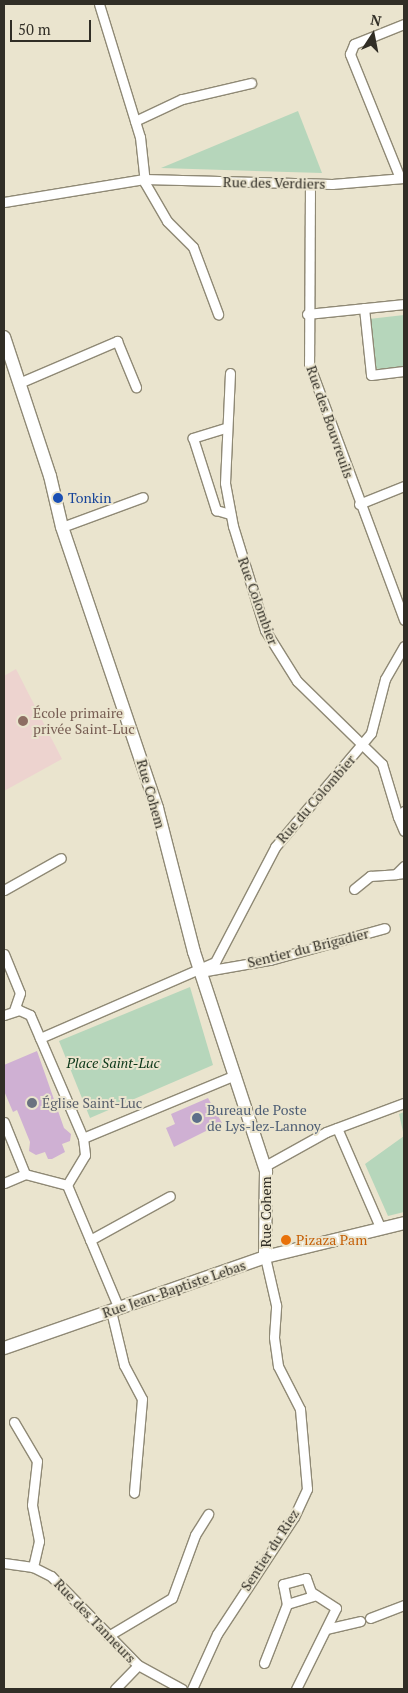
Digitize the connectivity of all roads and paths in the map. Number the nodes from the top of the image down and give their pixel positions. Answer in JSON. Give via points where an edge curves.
{"nodes":[{"id":1,"x":99,"y":4,"type":"edge"},
{"id":2,"x":404,"y":24,"type":"edge"},
{"id":3,"x":251,"y":83,"type":"dead end"},
{"id":4,"x":135,"y":121,"type":"junction"},
{"id":5,"x":402,"y":178,"type":"edge"},
{"id":6,"x":144,"y":179,"type":"junction"},
{"id":7,"x":310,"y":184,"type":"junction"},
{"id":8,"x":4,"y":202,"type":"edge"},
{"id":9,"x":404,"y":304,"type":"edge"},
{"id":10,"x":364,"y":308,"type":"junction"},
{"id":11,"x":218,"y":314,"type":"dead end"},
{"id":12,"x":307,"y":314,"type":"junction"},
{"id":13,"x":4,"y":337,"type":"edge"},
{"id":14,"x":404,"y":371,"type":"edge"},
{"id":15,"x":230,"y":373,"type":"dead end"},
{"id":16,"x":18,"y":383,"type":"junction"},
{"id":17,"x":136,"y":387,"type":"dead end"},
{"id":18,"x":225,"y":428,"type":"junction"},
{"id":19,"x":404,"y":486,"type":"edge"},
{"id":20,"x":143,"y":498,"type":"dead end"},
{"id":21,"x":359,"y":504,"type":"junction"},
{"id":22,"x":230,"y":514,"type":"junction"},
{"id":23,"x":62,"y":526,"type":"junction"},
{"id":24,"x":404,"y":620,"type":"edge"},
{"id":25,"x":404,"y":646,"type":"edge"},
{"id":26,"x":364,"y":744,"type":"junction"},
{"id":27,"x":401,"y":814,"type":"edge"},
{"id":28,"x":404,"y":831,"type":"edge"},
{"id":29,"x":60,"y":858,"type":"dead end"},
{"id":30,"x":404,"y":866,"type":"edge"},
{"id":31,"x":400,"y":873,"type":"edge"},
{"id":32,"x":354,"y":889,"type":"dead end"},
{"id":33,"x":4,"y":890,"type":"edge"},
{"id":34,"x":385,"y":928,"type":"dead end"},
{"id":35,"x":4,"y":954,"type":"edge"},
{"id":36,"x":200,"y":972,"type":"junction"},
{"id":37,"x":14,"y":1010,"type":"junction"},
{"id":38,"x":4,"y":1015,"type":"edge"},
{"id":39,"x":40,"y":1038,"type":"junction"},
{"id":40,"x":235,"y":1075,"type":"junction"},
{"id":41,"x":404,"y":1103,"type":"edge"},
{"id":42,"x":4,"y":1122,"type":"edge"},
{"id":43,"x":337,"y":1128,"type":"junction"},
{"id":44,"x":83,"y":1138,"type":"junction"},
{"id":45,"x":265,"y":1166,"type":"junction"},
{"id":46,"x":25,"y":1174,"type":"junction"},
{"id":47,"x":4,"y":1183,"type":"edge"},
{"id":48,"x":67,"y":1185,"type":"junction"},
{"id":49,"x":170,"y":1196,"type":"dead end"},
{"id":50,"x":404,"y":1223,"type":"edge"},
{"id":51,"x":381,"y":1229,"type":"junction"},
{"id":52,"x":90,"y":1240,"type":"junction"},
{"id":53,"x":265,"y":1257,"type":"junction"},
{"id":54,"x":115,"y":1310,"type":"junction"},
{"id":55,"x":4,"y":1348,"type":"edge"},
{"id":56,"x":14,"y":1422,"type":"dead end"},
{"id":57,"x":134,"y":1493,"type":"dead end"},
{"id":58,"x":208,"y":1514,"type":"dead end"},
{"id":59,"x":4,"y":1563,"type":"edge"},
{"id":60,"x":33,"y":1567,"type":"junction"},
{"id":61,"x":316,"y":1596,"type":"junction"},
{"id":62,"x":287,"y":1604,"type":"junction"},
{"id":63,"x":404,"y":1605,"type":"edge"},
{"id":64,"x":370,"y":1618,"type":"dead end"},
{"id":65,"x":360,"y":1621,"type":"dead end"},
{"id":66,"x":326,"y":1629,"type":"junction"},
{"id":67,"x":108,"y":1636,"type":"junction"},
{"id":68,"x":264,"y":1663,"type":"dead end"},
{"id":69,"x":138,"y":1665,"type":"junction"},
{"id":70,"x":115,"y":1689,"type":"edge"},
{"id":71,"x":182,"y":1689,"type":"edge"},
{"id":72,"x":192,"y":1689,"type":"edge"},
{"id":73,"x":296,"y":1689,"type":"edge"}],
"edges":[{"from":1,"to":4,"type":"street"},
{"from":2,"to":5,"type":"street","via":[[354,44],[350,54]]},
{"from":3,"to":4,"type":"street","via":[[182,99]]},
{"from":4,"to":6,"type":"street"},
{"from":5,"to":7,"type":"street","name":"Rue des Verdiers"},
{"from":6,"to":7,"type":"street","name":"Rue des Verdiers"},
{"from":6,"to":8,"type":"street","name":"Rue des Verdiers"},
{"from":6,"to":11,"type":"street","via":[[167,220],[192,247]]},
{"from":7,"to":12,"type":"street","name":"Rue des Bouvreuils"},
{"from":9,"to":10,"type":"street"},
{"from":10,"to":12,"type":"street"},
{"from":10,"to":14,"type":"street","via":[[371,375]]},
{"from":12,"to":21,"type":"street","name":"Rue des Bouvreuils","via":[[311,373]]},
{"from":13,"to":16,"type":"street","name":"Rue Cohem"},
{"from":15,"to":18,"type":"street","name":"Rue Colombier"},
{"from":16,"to":17,"type":"street","via":[[117,341]]},
{"from":16,"to":23,"type":"street","name":"Rue Cohem"},
{"from":18,"to":22,"type":"street","name":"Rue Colombier","via":[[224,470]]},
{"from":18,"to":22,"type":"street","via":[[193,438],[216,510]]},
{"from":19,"to":21,"type":"street"},
{"from":20,"to":23,"type":"street"},
{"from":21,"to":24,"type":"street","name":"Rue des Bouvreuils"},
{"from":22,"to":26,"type":"street","name":"Rue Colombier","via":[[266,630],[278,655],[313,698]]},
{"from":23,"to":36,"type":"street","name":"Rue Cohem","via":[[157,808]]},
{"from":25,"to":26,"type":"street","name":"Rue du Colombier","via":[[385,679],[375,725]]},
{"from":26,"to":27,"type":"street","name":"Rue Colombier","via":[[386,771]]},
{"from":26,"to":36,"type":"street","name":"Rue du Colombier","via":[[280,839],[220,957]]},
{"from":27,"to":28,"type":"street","name":"Rue Colombier"},
{"from":29,"to":33,"type":"street"},
{"from":30,"to":31,"type":"street"},
{"from":31,"to":32,"type":"street","via":[[370,876]]},
{"from":34,"to":36,"type":"street","name":"Sentier du Brigadier","via":[[270,960]]},
{"from":35,"to":37,"type":"street","via":[[20,993]]},
{"from":36,"to":39,"type":"street"},
{"from":36,"to":40,"type":"street","name":"Rue Cohem"},
{"from":37,"to":38,"type":"street"},
{"from":37,"to":39,"type":"street","via":[[30,1015]]},
{"from":39,"to":44,"type":"street"},
{"from":40,"to":44,"type":"street"},
{"from":40,"to":45,"type":"street","name":"Rue Cohem"},
{"from":41,"to":43,"type":"street"},
{"from":42,"to":46,"type":"street"},
{"from":43,"to":45,"type":"street"},
{"from":43,"to":51,"type":"street"},
{"from":44,"to":48,"type":"street","via":[[85,1155]]},
{"from":45,"to":53,"type":"street","name":"Rue Cohem"},
{"from":46,"to":47,"type":"street"},
{"from":46,"to":48,"type":"street"},
{"from":48,"to":52,"type":"street"},
{"from":49,"to":52,"type":"street"},
{"from":50,"to":51,"type":"street","name":"Rue Jean-Baptiste Lebas"},
{"from":51,"to":53,"type":"street","name":"Rue Jean-Baptiste Lebas"},
{"from":52,"to":54,"type":"street"},
{"from":53,"to":54,"type":"street","name":"Rue Jean-Baptiste Lebas"},
{"from":53,"to":72,"type":"street","name":"Sentier du Riez","via":[[276,1305],[274,1337],[278,1366],[300,1409],[307,1489],[294,1517],[217,1634]]},
{"from":54,"to":55,"type":"street","name":"Rue Jean-Baptiste Lebas"},
{"from":54,"to":57,"type":"street","via":[[126,1370],[142,1399]]},
{"from":56,"to":60,"type":"street","via":[[21,1439],[37,1461],[32,1505],[39,1541]]},
{"from":58,"to":67,"type":"street","via":[[195,1536],[172,1598]]},
{"from":59,"to":60,"type":"street","name":"Rue des Tanneurs"},
{"from":60,"to":67,"type":"street","name":"Rue des Tanneurs","via":[[59,1582]]},
{"from":61,"to":62,"type":"street"},
{"from":61,"to":62,"type":"street","via":[[306,1578],[283,1584]]},
{"from":61,"to":66,"type":"street","via":[[336,1608]]},
{"from":62,"to":68,"type":"street"},
{"from":63,"to":64,"type":"street"},
{"from":65,"to":66,"type":"street"},
{"from":66,"to":73,"type":"street"},
{"from":67,"to":69,"type":"street","name":"Rue des Tanneurs"},
{"from":69,"to":70,"type":"street"},
{"from":69,"to":71,"type":"street","name":"Rue des Tanneurs"}]}
